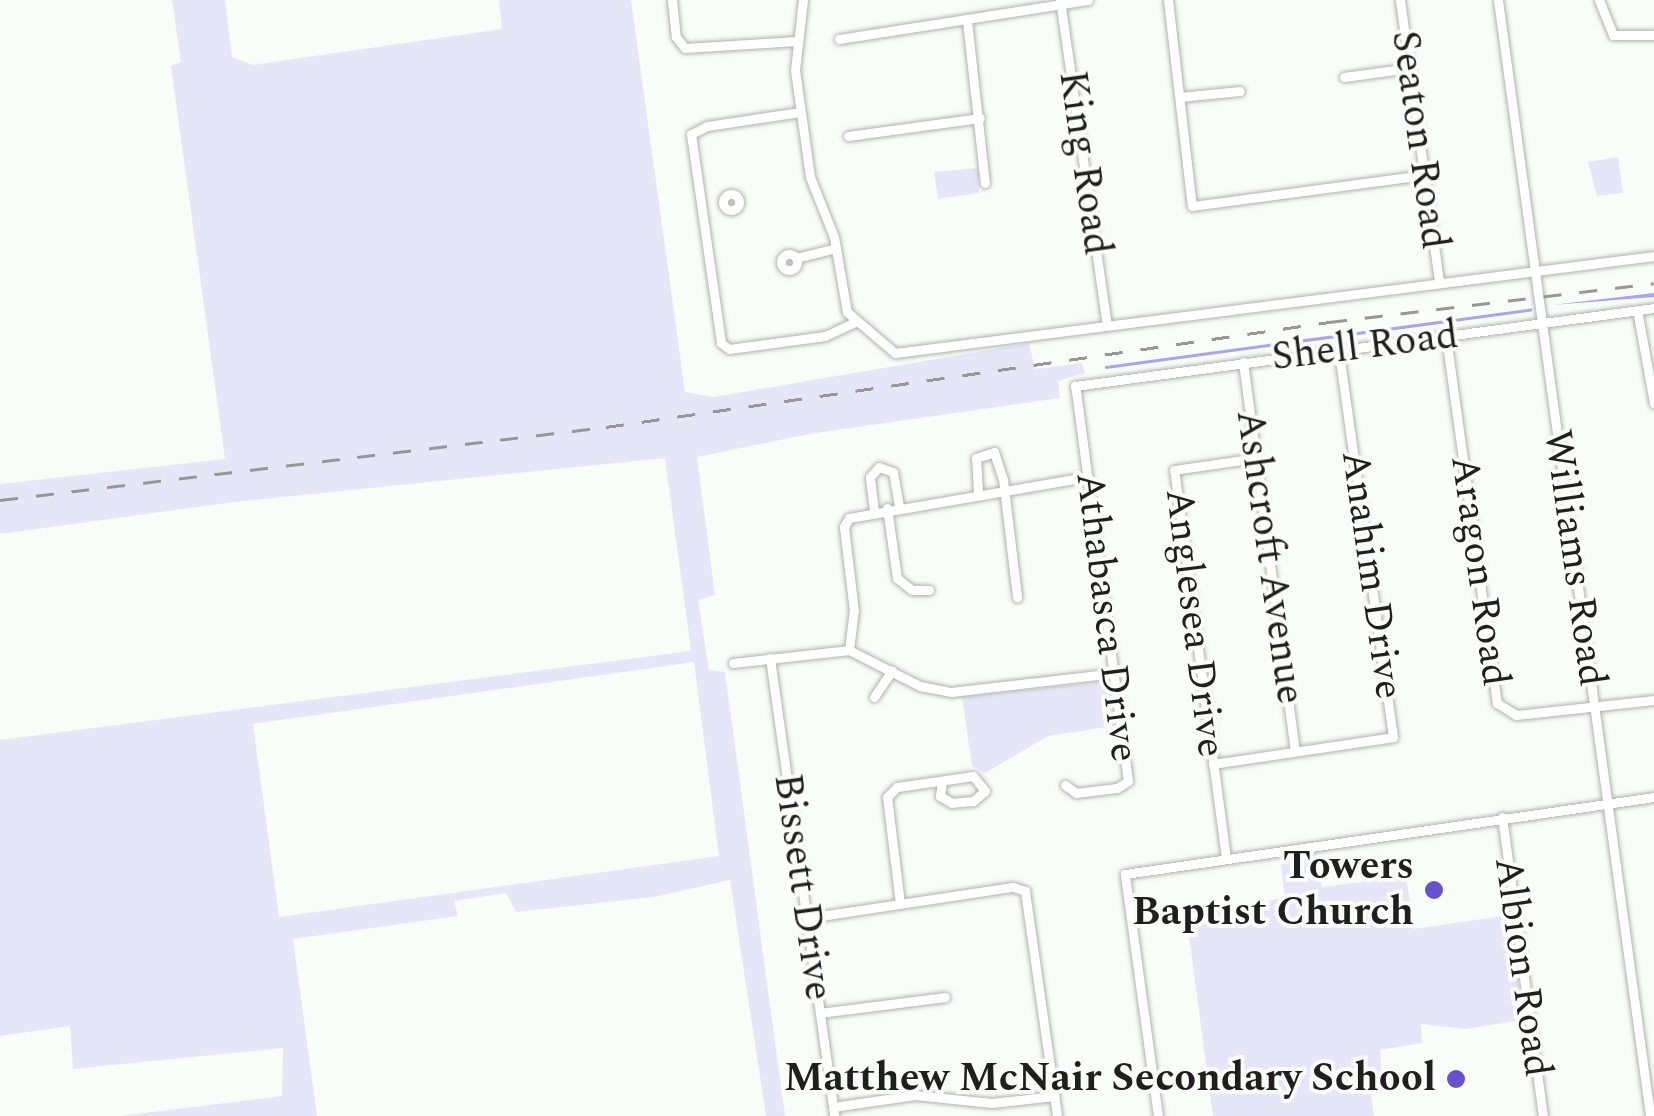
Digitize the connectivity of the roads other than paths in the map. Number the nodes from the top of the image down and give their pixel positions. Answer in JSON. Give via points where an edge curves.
{"nodes":[{"id":1,"x":672,"y":0,"type":"edge"},
{"id":2,"x":803,"y":0,"type":"edge"},
{"id":3,"x":1088,"y":0,"type":"edge"},
{"id":4,"x":1168,"y":0,"type":"edge"},
{"id":5,"x":1400,"y":0,"type":"edge"},
{"id":6,"x":1498,"y":0,"type":"edge"},
{"id":7,"x":1599,"y":0,"type":"edge"},
{"id":8,"x":1060,"y":2,"type":"edge"},
{"id":9,"x":966,"y":21,"type":"junction"},
{"id":10,"x":1654,"y":35,"type":"edge"},
{"id":11,"x":839,"y":39,"type":"dead end"},
{"id":12,"x":798,"y":41,"type":"junction"},
{"id":13,"x":1409,"y":68,"type":"junction"},
{"id":14,"x":1344,"y":76,"type":"dead end"},
{"id":15,"x":1240,"y":91,"type":"dead end"},
{"id":16,"x":1180,"y":98,"type":"junction"},
{"id":17,"x":800,"y":112,"type":"junction"},
{"id":18,"x":980,"y":118,"type":"junction"},
{"id":19,"x":848,"y":136,"type":"dead end"},
{"id":20,"x":1425,"y":174,"type":"junction"},
{"id":21,"x":986,"y":183,"type":"dead end"},
{"id":22,"x":723,"y":201,"type":"dead end"},
{"id":23,"x":701,"y":203,"type":"junction"},
{"id":24,"x":836,"y":248,"type":"junction"},
{"id":25,"x":1654,"y":256,"type":"edge"},
{"id":26,"x":796,"y":258,"type":"dead end"},
{"id":27,"x":1535,"y":269,"type":"junction"},
{"id":28,"x":1439,"y":280,"type":"junction"},
{"id":29,"x":1654,"y":308,"type":"edge"},
{"id":30,"x":1637,"y":310,"type":"junction"},
{"id":31,"x":853,"y":323,"type":"junction"},
{"id":32,"x":1542,"y":324,"type":"junction"},
{"id":33,"x":1107,"y":326,"type":"junction"},
{"id":34,"x":1446,"y":337,"type":"junction"},
{"id":35,"x":1340,"y":351,"type":"junction"},
{"id":36,"x":1243,"y":362,"type":"junction"},
{"id":37,"x":1075,"y":386,"type":"joint"},
{"id":38,"x":1654,"y":403,"type":"edge"},
{"id":39,"x":1256,"y":458,"type":"junction"},
{"id":40,"x":1087,"y":476,"type":"junction"},
{"id":41,"x":1003,"y":489,"type":"junction"},
{"id":42,"x":978,"y":492,"type":"junction"},
{"id":43,"x":899,"y":506,"type":"junction"},
{"id":44,"x":886,"y":508,"type":"junction"},
{"id":45,"x":874,"y":510,"type":"junction"},
{"id":46,"x":929,"y":590,"type":"dead end"},
{"id":47,"x":1016,"y":598,"type":"dead end"},
{"id":48,"x":849,"y":650,"type":"junction"},
{"id":49,"x":770,"y":658,"type":"junction"},
{"id":50,"x":733,"y":664,"type":"dead end"},
{"id":51,"x":892,"y":670,"type":"junction"},
{"id":52,"x":1114,"y":674,"type":"junction"},
{"id":53,"x":874,"y":698,"type":"dead end"},
{"id":54,"x":1654,"y":700,"type":"edge"},
{"id":55,"x":1594,"y":706,"type":"junction"},
{"id":56,"x":1294,"y":751,"type":"junction"},
{"id":57,"x":1212,"y":764,"type":"junction"},
{"id":58,"x":942,"y":781,"type":"junction"},
{"id":59,"x":1065,"y":785,"type":"dead end"},
{"id":60,"x":1654,"y":797,"type":"edge"},
{"id":61,"x":1608,"y":804,"type":"junction"},
{"id":62,"x":1502,"y":817,"type":"junction"},
{"id":63,"x":1226,"y":858,"type":"junction"},
{"id":64,"x":900,"y":904,"type":"junction"},
{"id":65,"x":807,"y":918,"type":"junction"},
{"id":66,"x":945,"y":997,"type":"dead end"},
{"id":67,"x":820,"y":1013,"type":"junction"},
{"id":68,"x":1055,"y":1096,"type":"junction"},
{"id":69,"x":833,"y":1111,"type":"edge"},
{"id":70,"x":1057,"y":1116,"type":"edge"},
{"id":71,"x":1158,"y":1116,"type":"edge"},
{"id":72,"x":1543,"y":1116,"type":"edge"},
{"id":73,"x":1650,"y":1116,"type":"edge"}],
"edges":[{"from":1,"to":12,"type":"street","via":[[676,37],[684,48]]},
{"from":2,"to":12,"type":"street"},
{"from":3,"to":8,"type":"street"},
{"from":4,"to":16,"type":"street"},
{"from":5,"to":13,"type":"street","name":"Seaton Road"},
{"from":6,"to":27,"type":"street","name":"Williams Road"},
{"from":7,"to":10,"type":"street","via":[[1613,36]]},
{"from":8,"to":9,"type":"street"},
{"from":8,"to":33,"type":"street","name":"King Road"},
{"from":9,"to":11,"type":"street"},
{"from":9,"to":18,"type":"street"},
{"from":12,"to":17,"type":"street"},
{"from":13,"to":14,"type":"street"},
{"from":13,"to":20,"type":"street","name":"Seaton Road"},
{"from":15,"to":16,"type":"street"},
{"from":16,"to":20,"type":"street","via":[[1192,206]]},
{"from":17,"to":23,"type":"street","via":[[694,130]]},
{"from":17,"to":24,"type":"street","via":[[810,177]]},
{"from":18,"to":19,"type":"street"},
{"from":18,"to":21,"type":"street"},
{"from":20,"to":28,"type":"street","name":"Seaton Road"},
{"from":22,"to":23,"type":"street"},
{"from":23,"to":31,"type":"street","via":[[724,347],[825,336]]},
{"from":24,"to":26,"type":"street"},
{"from":24,"to":31,"type":"street"},
{"from":25,"to":27,"type":"street","name":"Shell Road"},
{"from":27,"to":28,"type":"street","name":"Shell Road"},
{"from":27,"to":32,"type":"street","name":"Williams Road"},
{"from":28,"to":33,"type":"street","name":"Shell Road"},
{"from":29,"to":30,"type":"street","name":"Shell Road"},
{"from":30,"to":32,"type":"street","name":"Shell Road"},
{"from":30,"to":38,"type":"street"},
{"from":31,"to":33,"type":"street","name":"Shell Road","via":[[906,355]]},
{"from":32,"to":34,"type":"street","name":"Shell Road"},
{"from":32,"to":55,"type":"street","name":"Williams Road"},
{"from":34,"to":35,"type":"street","name":"Shell Road"},
{"from":34,"to":55,"type":"street","name":"Aragon Road","via":[[1493,694],[1502,710],[1516,715]]},
{"from":35,"to":36,"type":"street","name":"Shell Road"},
{"from":35,"to":56,"type":"street","name":"Anahim Drive","via":[[1393,737]]},
{"from":36,"to":37,"type":"street","name":"Shell Road"},
{"from":36,"to":39,"type":"street","name":"Ashcroft Avenue"},
{"from":37,"to":40,"type":"street","name":"Athabasca Drive"},
{"from":39,"to":56,"type":"street","name":"Ashcroft Avenue"},
{"from":39,"to":57,"type":"street","name":"Anglesea Drive","via":[[1174,470]]},
{"from":40,"to":41,"type":"street"},
{"from":40,"to":52,"type":"street","name":"Athabasca Drive"},
{"from":41,"to":42,"type":"street"},
{"from":41,"to":42,"type":"street","via":[[999,458],[986,451],[975,463]]},
{"from":41,"to":47,"type":"street"},
{"from":42,"to":43,"type":"street"},
{"from":43,"to":44,"type":"street"},
{"from":43,"to":45,"type":"street","via":[[893,472],[880,466],[870,477]]},
{"from":44,"to":45,"type":"street"},
{"from":44,"to":46,"type":"street","via":[[897,578],[912,590]]},
{"from":45,"to":48,"type":"street","via":[[853,515],[844,527],[854,611]]},
{"from":48,"to":49,"type":"street"},
{"from":48,"to":51,"type":"street"},
{"from":49,"to":50,"type":"street"},
{"from":49,"to":65,"type":"street","name":"Bissett Drive"},
{"from":51,"to":52,"type":"street","via":[[951,692]]},
{"from":51,"to":53,"type":"street"},
{"from":52,"to":59,"type":"street","name":"Athabasca Drive","via":[[1128,781],[1076,793]]},
{"from":54,"to":55,"type":"street","name":"Aragon Road"},
{"from":55,"to":61,"type":"street","name":"Williams Road"},
{"from":56,"to":57,"type":"street","name":"Anahim Drive"},
{"from":57,"to":63,"type":"street","name":"Anglesea Drive"},
{"from":58,"to":58,"type":"street","via":[[940,796],[952,803],[974,801],[985,791],[975,776]]},
{"from":58,"to":64,"type":"street","via":[[897,787],[887,797]]},
{"from":60,"to":61,"type":"street"},
{"from":61,"to":62,"type":"street"},
{"from":61,"to":73,"type":"street","name":"Williams Road"},
{"from":62,"to":63,"type":"street"},
{"from":62,"to":72,"type":"street","name":"Albion Road"},
{"from":63,"to":71,"type":"street","via":[[1125,874]]},
{"from":64,"to":65,"type":"street"},
{"from":64,"to":68,"type":"street","via":[[1013,887],[1025,891]]},
{"from":65,"to":67,"type":"street","name":"Bissett Drive"},
{"from":66,"to":67,"type":"street"},
{"from":67,"to":69,"type":"street","name":"Bissett Drive"},
{"from":68,"to":69,"type":"street","via":[[992,1103],[915,1095]]},
{"from":68,"to":70,"type":"street"}]}
